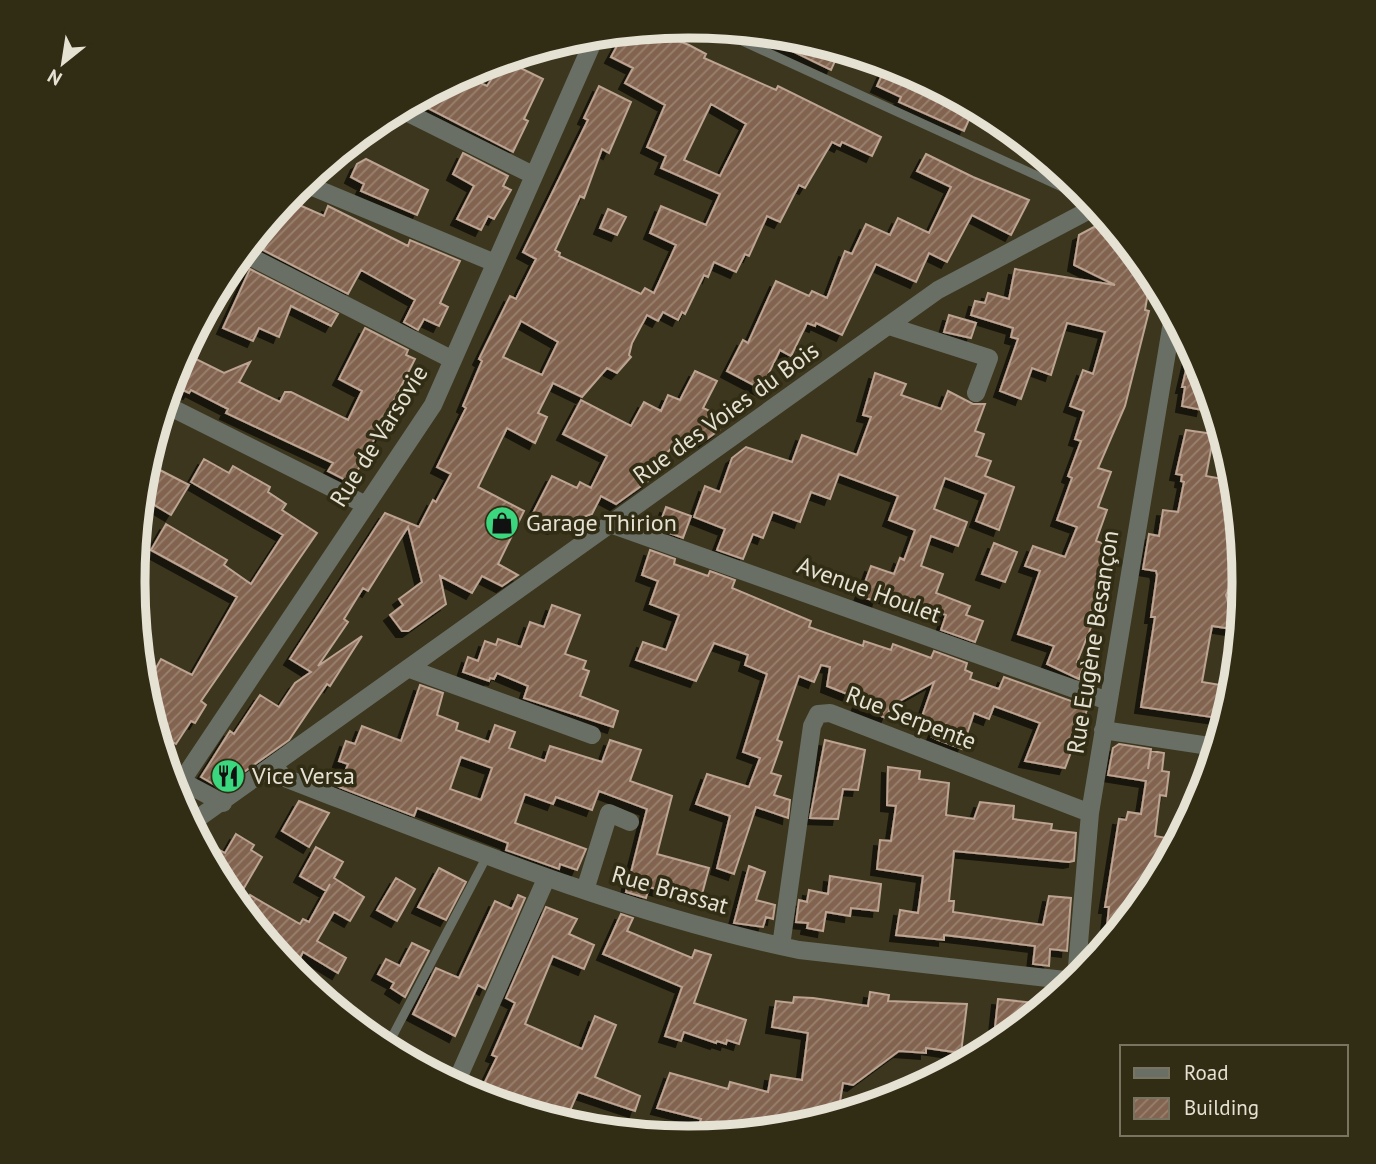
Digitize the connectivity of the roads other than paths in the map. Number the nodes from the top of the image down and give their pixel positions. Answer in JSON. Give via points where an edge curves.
{"nodes":[{"id":1,"x":744,"y":42,"type":"edge"},
{"id":2,"x":590,"y":48,"type":"edge"},
{"id":3,"x":411,"y":114,"type":"edge"},
{"id":4,"x":533,"y":176,"type":"junction"},
{"id":5,"x":1060,"y":186,"type":"edge"},
{"id":6,"x":315,"y":188,"type":"edge"},
{"id":7,"x":1086,"y":212,"type":"edge"},
{"id":8,"x":252,"y":258,"type":"edge"},
{"id":9,"x":495,"y":263,"type":"junction"},
{"id":10,"x":889,"y":326,"type":"junction"},
{"id":11,"x":1170,"y":332,"type":"edge"},
{"id":12,"x":453,"y":360,"type":"junction"},
{"id":13,"x":976,"y":393,"type":"dead end"},
{"id":14,"x":173,"y":408,"type":"edge"},
{"id":15,"x":366,"y":505,"type":"junction"},
{"id":16,"x":613,"y":525,"type":"junction"},
{"id":17,"x":410,"y":669,"type":"junction"},
{"id":18,"x":1108,"y":701,"type":"junction"},
{"id":19,"x":1103,"y":730,"type":"junction"},
{"id":20,"x":592,"y":735,"type":"dead end"},
{"id":21,"x":1206,"y":746,"type":"edge"},
{"id":22,"x":274,"y":767,"type":"junction"},
{"id":23,"x":179,"y":772,"type":"edge"},
{"id":24,"x":183,"y":782,"type":"edge"},
{"id":25,"x":223,"y":803,"type":"junction"},
{"id":26,"x":1090,"y":813,"type":"junction"},
{"id":27,"x":199,"y":818,"type":"edge"},
{"id":28,"x":630,"y":821,"type":"dead end"},
{"id":29,"x":487,"y":856,"type":"junction"},
{"id":30,"x":546,"y":879,"type":"junction"},
{"id":31,"x":585,"y":890,"type":"junction"},
{"id":32,"x":781,"y":946,"type":"junction"},
{"id":33,"x":1077,"y":961,"type":"edge"},
{"id":34,"x":1059,"y":978,"type":"edge"},
{"id":35,"x":392,"y":1037,"type":"dead end"},
{"id":36,"x":460,"y":1074,"type":"edge"}],
"edges":[{"from":1,"to":5,"type":"lane"},
{"from":2,"to":4,"type":"street","name":"Rue de Varsovie"},
{"from":3,"to":4,"type":"street"},
{"from":4,"to":9,"type":"street","name":"Rue de Varsovie"},
{"from":6,"to":9,"type":"street"},
{"from":7,"to":10,"type":"street","name":"Rue des Voies du Bois","via":[[938,290]]},
{"from":8,"to":12,"type":"street"},
{"from":9,"to":12,"type":"street","name":"Rue de Varsovie"},
{"from":10,"to":13,"type":"street","via":[[989,358]]},
{"from":10,"to":16,"type":"street","name":"Rue des Voies du Bois"},
{"from":11,"to":18,"type":"street","name":"Rue Eugène Besançon"},
{"from":12,"to":15,"type":"street","name":"Rue de Varsovie","via":[[433,405]]},
{"from":14,"to":15,"type":"street"},
{"from":15,"to":23,"type":"street","name":"Rue de Varsovie"},
{"from":16,"to":17,"type":"street","name":"Rue des Voies du Bois"},
{"from":16,"to":18,"type":"street","name":"Avenue Houlet"},
{"from":17,"to":20,"type":"street"},
{"from":17,"to":22,"type":"street","name":"Rue des Voies du Bois"},
{"from":18,"to":19,"type":"street","name":"Rue Eugène Besançon"},
{"from":19,"to":21,"type":"street"},
{"from":19,"to":26,"type":"street","name":"Rue Eugène Besançon"},
{"from":22,"to":25,"type":"street","name":"Rue des Voies du Bois"},
{"from":22,"to":29,"type":"street","name":"Rue Brassat","via":[[285,778]]},
{"from":24,"to":25,"type":"street"},
{"from":25,"to":27,"type":"street","name":"Rue des Voies du Bois"},
{"from":26,"to":32,"type":"street","name":"Rue Serpente","via":[[830,713],[818,714],[812,726]]},
{"from":26,"to":33,"type":"street","name":"Rue Eugène Besançon"},
{"from":28,"to":31,"type":"street","via":[[609,813]]},
{"from":29,"to":30,"type":"street","name":"Rue Brassat"},
{"from":29,"to":35,"type":"lane"},
{"from":30,"to":31,"type":"street","name":"Rue Brassat"},
{"from":30,"to":36,"type":"street"},
{"from":31,"to":32,"type":"street","name":"Rue Brassat"},
{"from":32,"to":34,"type":"street","name":"Rue Brassat"}]}
